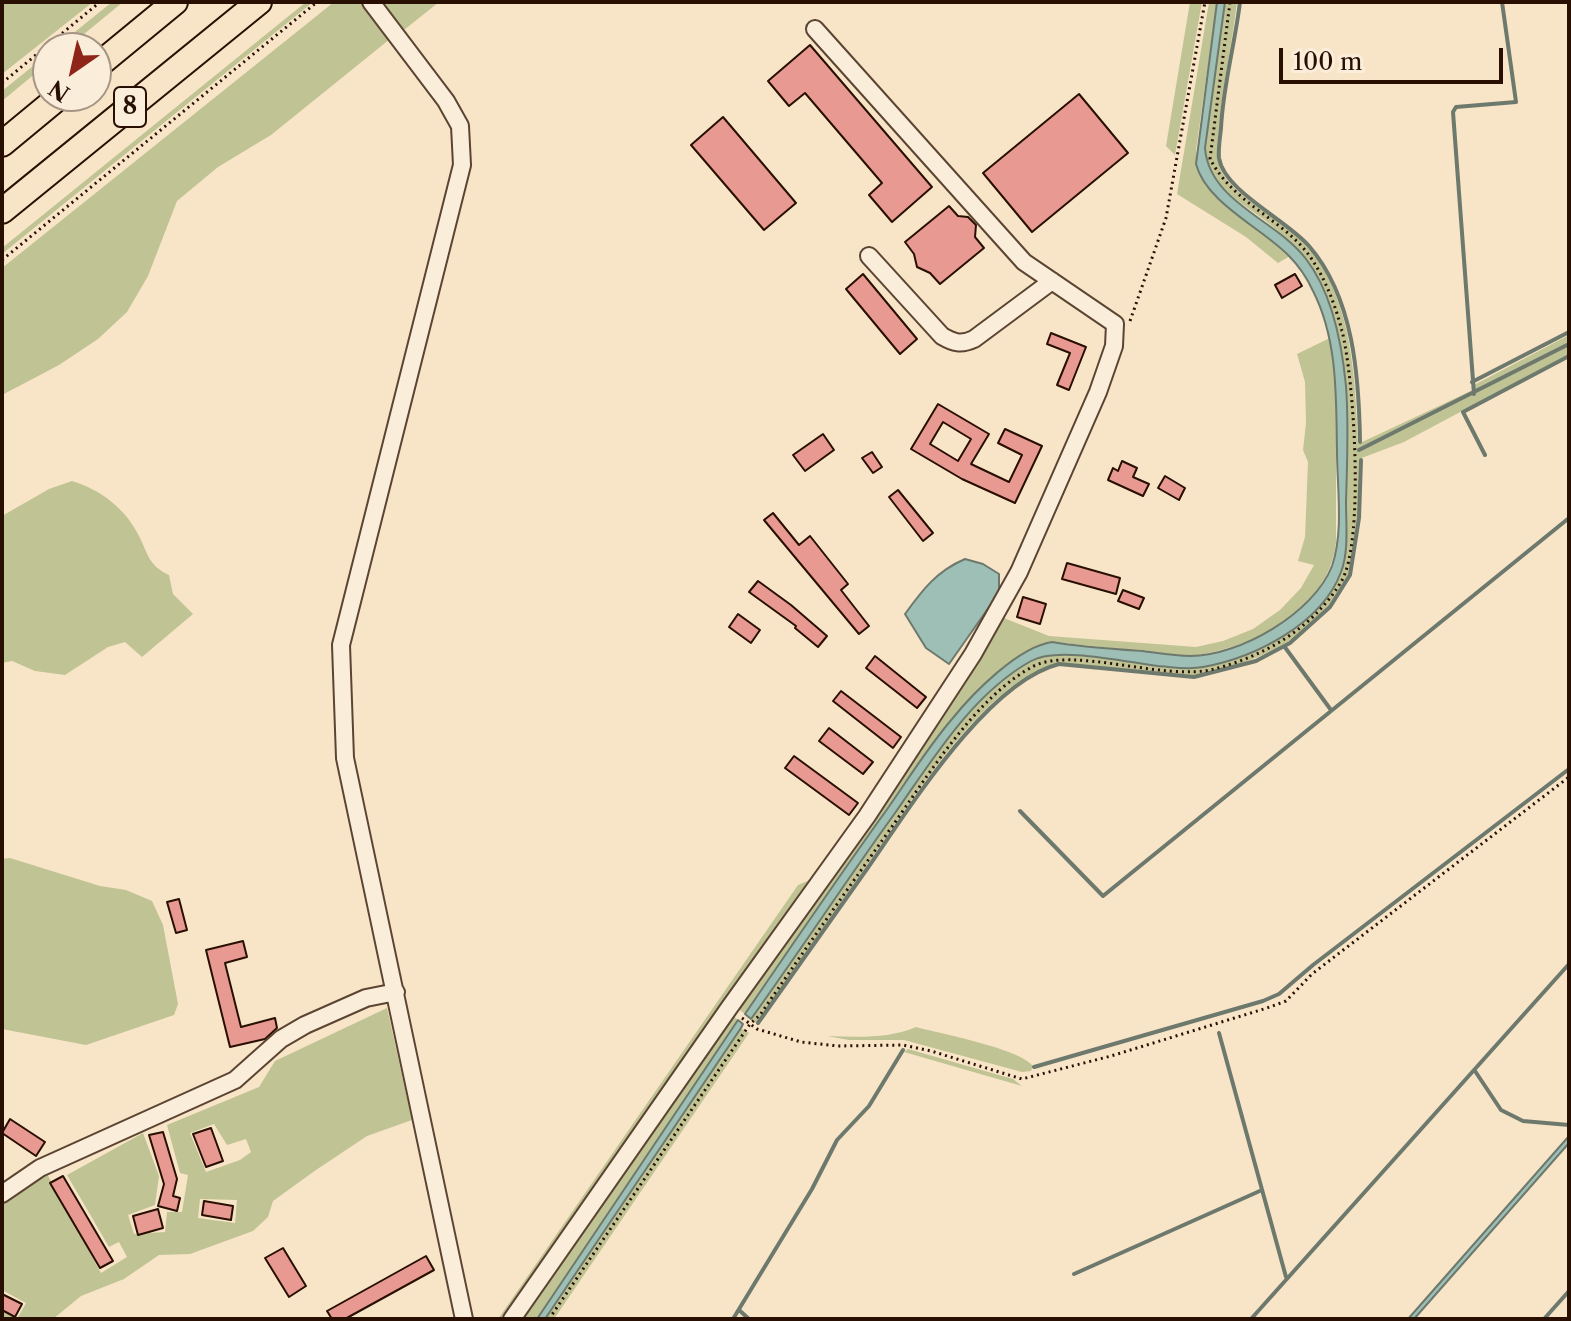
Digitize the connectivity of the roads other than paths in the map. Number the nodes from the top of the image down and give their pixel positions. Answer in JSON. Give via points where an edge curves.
{"nodes":[{"id":1,"x":175,"y":2,"type":"edge"},
{"id":2,"x":259,"y":2,"type":"edge"},
{"id":3,"x":371,"y":2,"type":"edge"},
{"id":4,"x":815,"y":29,"type":"dead end"},
{"id":5,"x":112,"y":54,"type":"edge"},
{"id":6,"x":41,"y":112,"type":"edge"},
{"id":7,"x":2,"y":144,"type":"edge"},
{"id":8,"x":2,"y":211,"type":"edge"},
{"id":9,"x":869,"y":256,"type":"dead end"},
{"id":10,"x":1052,"y":281,"type":"junction"},
{"id":11,"x":396,"y":992,"type":"junction"},
{"id":12,"x":2,"y":1194,"type":"edge"},
{"id":13,"x":464,"y":1319,"type":"edge"},
{"id":14,"x":512,"y":1319,"type":"edge"}],
"edges":[{"from":1,"to":5,"type":"highway","number":"8"},
{"from":2,"to":8,"type":"highway","number":"8"},
{"from":3,"to":11,"type":"street","via":[[460,126],[462,165],[341,645],[345,758]]},
{"from":4,"to":10,"type":"street","via":[[1024,262]]},
{"from":6,"to":7,"type":"highway"},
{"from":9,"to":10,"type":"street","via":[[953,343],[974,339]]},
{"from":10,"to":14,"type":"street","via":[[1115,324],[1114,346],[1006,597],[867,816]]},
{"from":11,"to":12,"type":"street","via":[[366,998],[305,1025],[235,1080],[40,1168]]},
{"from":11,"to":13,"type":"street"}]}
